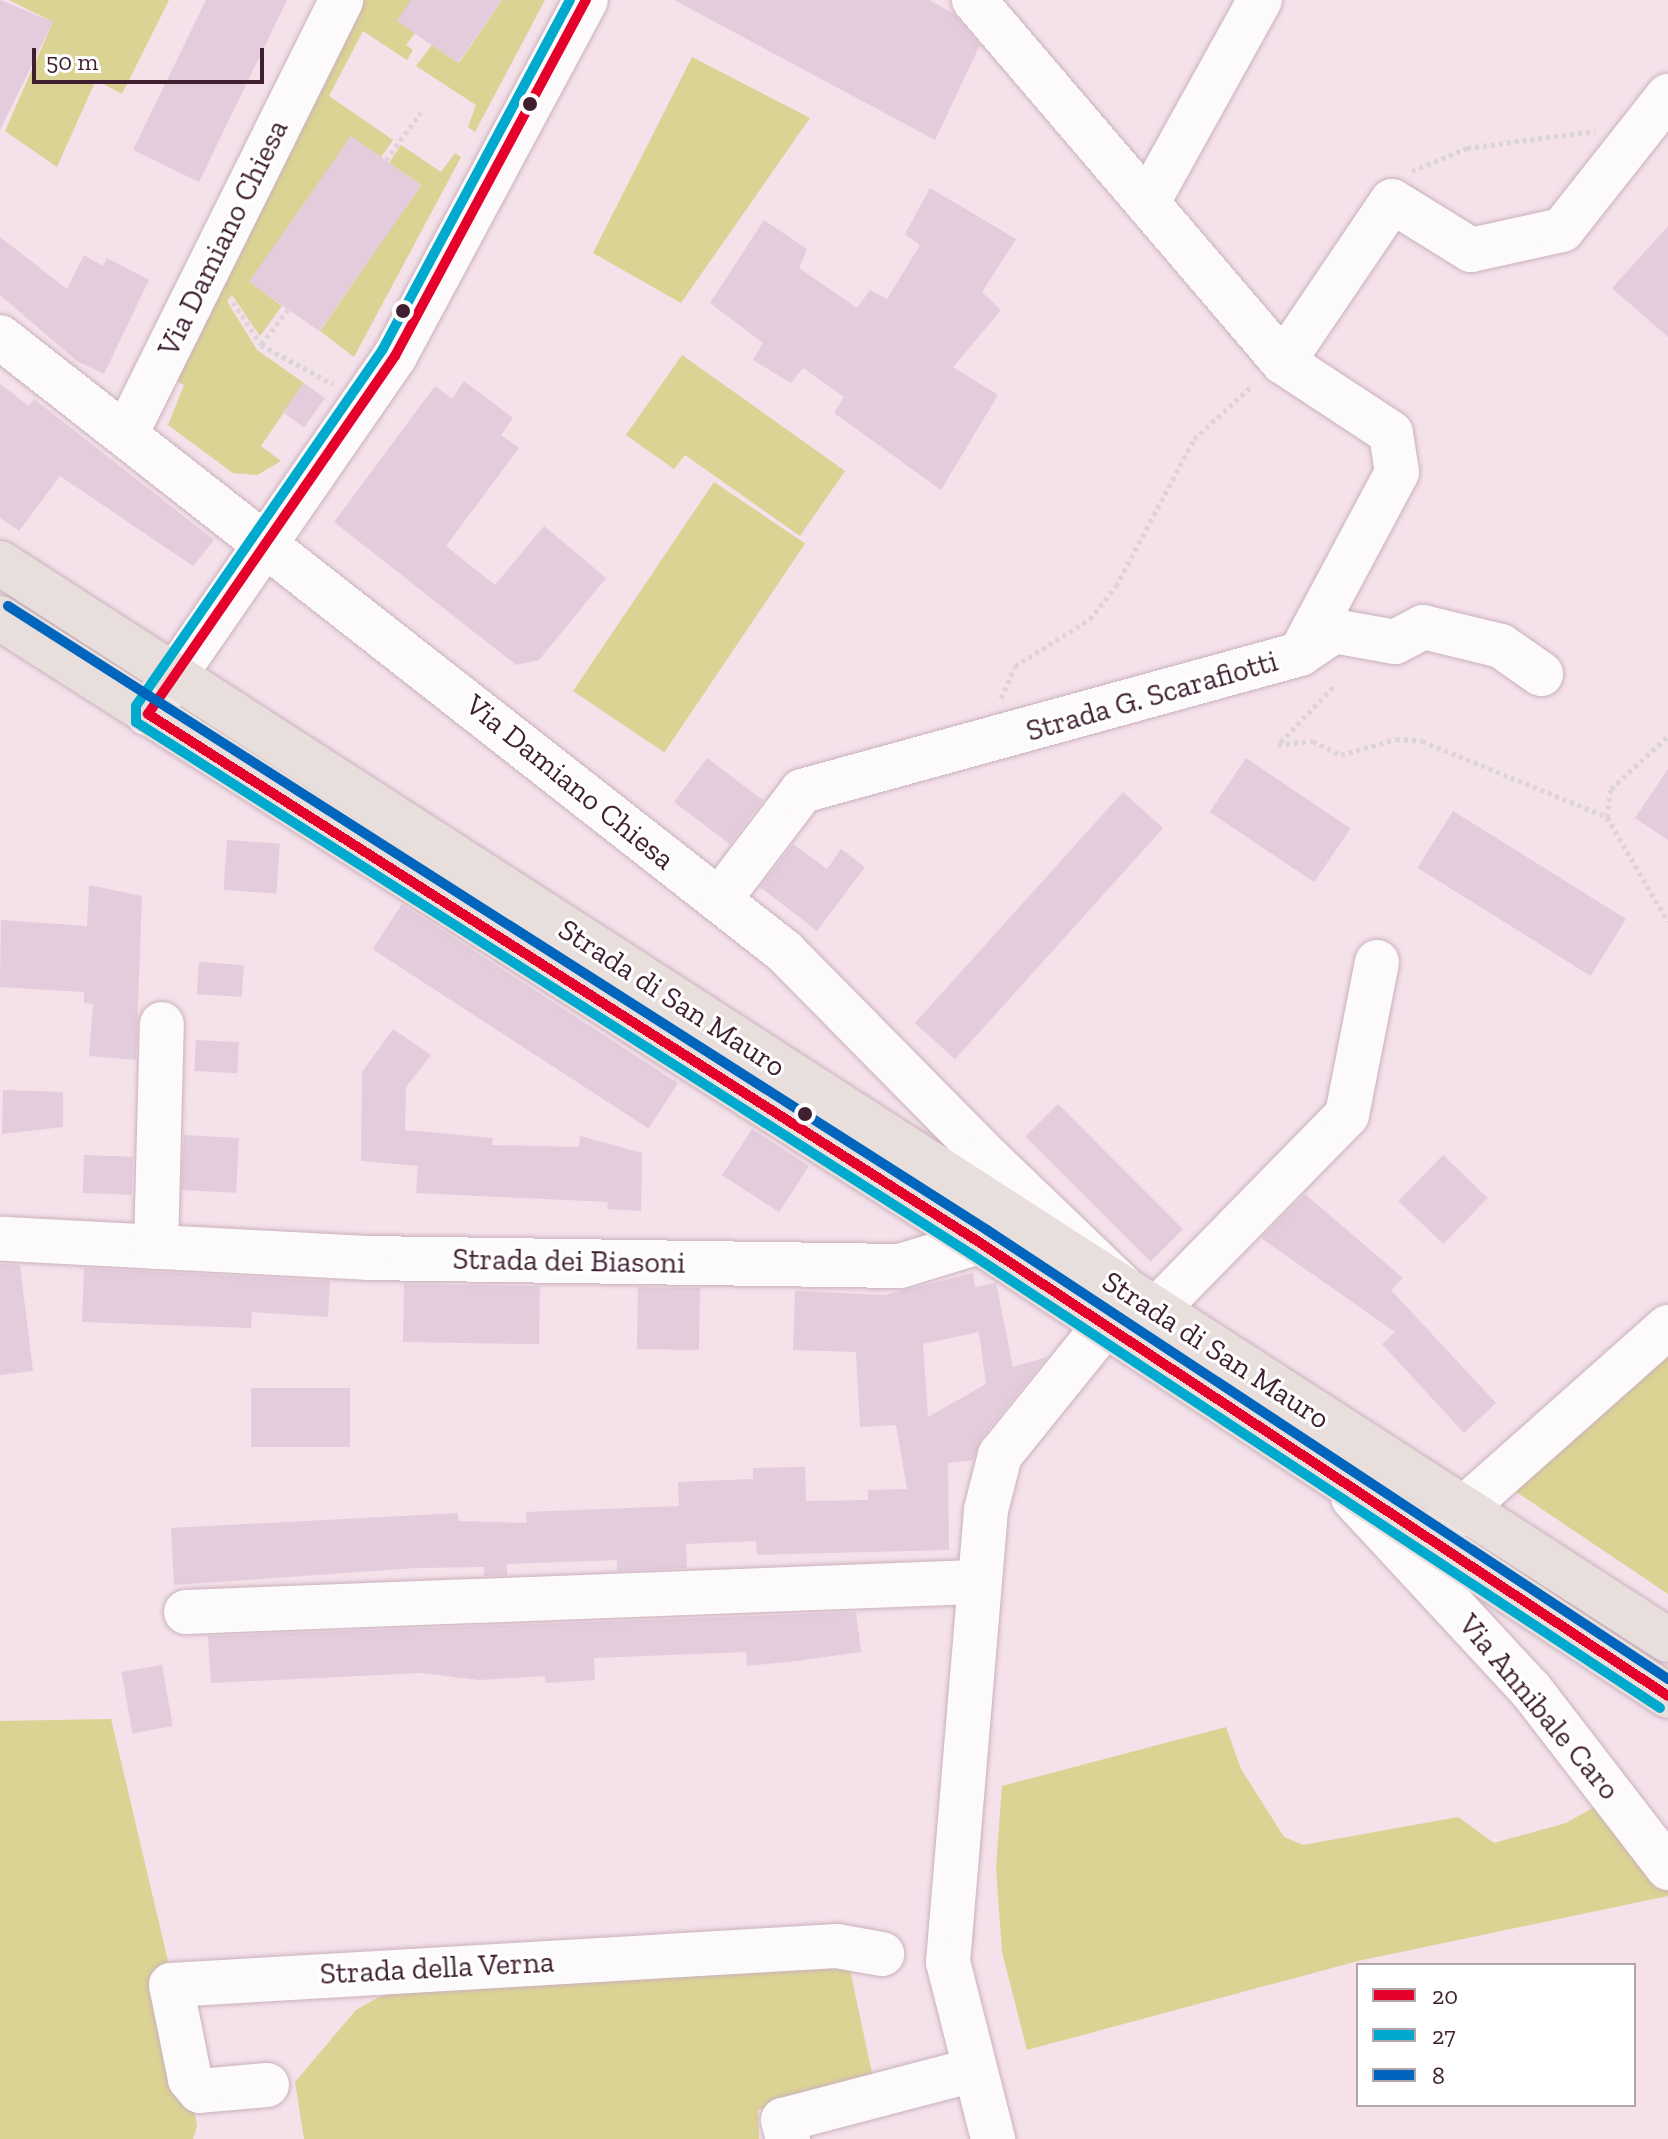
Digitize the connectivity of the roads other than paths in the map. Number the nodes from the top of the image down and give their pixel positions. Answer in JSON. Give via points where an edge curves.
{"nodes":[{"id":1,"x":341,"y":0,"type":"edge"},
{"id":2,"x":586,"y":0,"type":"edge"},
{"id":3,"x":974,"y":0,"type":"edge"},
{"id":4,"x":1260,"y":0,"type":"edge"},
{"id":5,"x":1668,"y":96,"type":"edge"},
{"id":6,"x":1149,"y":200,"type":"junction"},
{"id":7,"x":0,"y":337,"type":"edge"},
{"id":8,"x":1283,"y":362,"type":"junction"},
{"id":9,"x":126,"y":434,"type":"junction"},
{"id":10,"x":269,"y":542,"type":"junction"},
{"id":11,"x":0,"y":563,"type":"edge"},
{"id":12,"x":0,"y":618,"type":"edge"},
{"id":13,"x":1300,"y":654,"type":"junction"},
{"id":14,"x":1541,"y":674,"type":"dead end"},
{"id":15,"x":176,"y":675,"type":"junction"},
{"id":16,"x":148,"y":714,"type":"junction"},
{"id":17,"x":719,"y":900,"type":"junction"},
{"id":18,"x":1377,"y":962,"type":"dead end"},
{"id":19,"x":162,"y":1024,"type":"dead end"},
{"id":20,"x":985,"y":1178,"type":"junction"},
{"id":21,"x":0,"y":1239,"type":"edge"},
{"id":22,"x":979,"y":1242,"type":"junction"},
{"id":23,"x":156,"y":1247,"type":"junction"},
{"id":24,"x":1130,"y":1310,"type":"junction"},
{"id":25,"x":1668,"y":1327,"type":"edge"},
{"id":26,"x":1338,"y":1482,"type":"junction"},
{"id":27,"x":1463,"y":1510,"type":"junction"},
{"id":28,"x":1426,"y":1542,"type":"junction"},
{"id":29,"x":975,"y":1582,"type":"junction"},
{"id":30,"x":186,"y":1612,"type":"dead end"},
{"id":31,"x":1668,"y":1640,"type":"edge"},
{"id":32,"x":1668,"y":1696,"type":"edge"},
{"id":33,"x":1668,"y":1868,"type":"edge"},
{"id":34,"x":882,"y":1954,"type":"dead end"},
{"id":35,"x":974,"y":2070,"type":"junction"},
{"id":36,"x":267,"y":2085,"type":"dead end"},
{"id":37,"x":788,"y":2139,"type":"edge"},
{"id":38,"x":993,"y":2139,"type":"edge"}],
"edges":[{"from":1,"to":9,"type":"street","name":"Via Damiano Chiesa"},
{"from":2,"to":10,"type":"street","via":[[364,404]]},
{"from":3,"to":6,"type":"street","name":"Strada G. Scarafiotti","via":[[1027,71]]},
{"from":4,"to":6,"type":"street"},
{"from":5,"to":8,"type":"street","via":[[1562,230],[1471,250],[1392,201]]},
{"from":6,"to":8,"type":"street","name":"Strada G. Scarafiotti"},
{"from":7,"to":9,"type":"street","name":"Via Damiano Chiesa"},
{"from":8,"to":13,"type":"street","name":"Strada G. Scarafiotti","via":[[1391,433],[1399,454],[1397,472]]},
{"from":9,"to":10,"type":"street","name":"Via Damiano Chiesa"},
{"from":10,"to":15,"type":"street"},
{"from":10,"to":17,"type":"street","name":"Via Damiano Chiesa"},
{"from":11,"to":15,"type":"main road","name":"Strada di San Mauro"},
{"from":12,"to":16,"type":"main road","name":"Strada di San Mauro"},
{"from":13,"to":14,"type":"street","via":[[1334,631],[1395,642],[1423,627],[1501,646]]},
{"from":13,"to":17,"type":"street","name":"Strada G. Scarafiotti","via":[[802,791]]},
{"from":15,"to":16,"type":"street"},
{"from":15,"to":20,"type":"main road","name":"Strada di San Mauro"},
{"from":16,"to":22,"type":"main road","name":"Strada di San Mauro"},
{"from":17,"to":20,"type":"street","name":"Via Damiano Chiesa","via":[[784,951]]},
{"from":18,"to":24,"type":"street","via":[[1347,1115]]},
{"from":19,"to":23,"type":"street"},
{"from":20,"to":22,"type":"street"},
{"from":20,"to":24,"type":"main road","name":"Strada di San Mauro"},
{"from":21,"to":23,"type":"street","name":"Strada dei Biasoni"},
{"from":22,"to":23,"type":"street","name":"Strada dei Biasoni","via":[[900,1266]]},
{"from":22,"to":24,"type":"main road","name":"Strada di San Mauro"},
{"from":24,"to":26,"type":"main road","name":"Strada di San Mauro"},
{"from":24,"to":27,"type":"main road","name":"Strada di San Mauro"},
{"from":24,"to":29,"type":"street","via":[[1000,1455]]},
{"from":25,"to":27,"type":"street"},
{"from":26,"to":28,"type":"main road","name":"Strada di San Mauro"},
{"from":26,"to":33,"type":"street","name":"Via Annibale Caro","via":[[1531,1690]]},
{"from":27,"to":28,"type":"street"},
{"from":27,"to":31,"type":"main road","name":"Strada di San Mauro"},
{"from":28,"to":32,"type":"main road","name":"Strada di San Mauro"},
{"from":29,"to":30,"type":"street"},
{"from":29,"to":35,"type":"street","via":[[948,1962]]},
{"from":34,"to":36,"type":"street","name":"Strada della Verna","via":[[837,1946],[171,1985],[190,2079],[200,2091]]},
{"from":35,"to":37,"type":"street","via":[[783,2120]]},
{"from":35,"to":38,"type":"street"}]}
